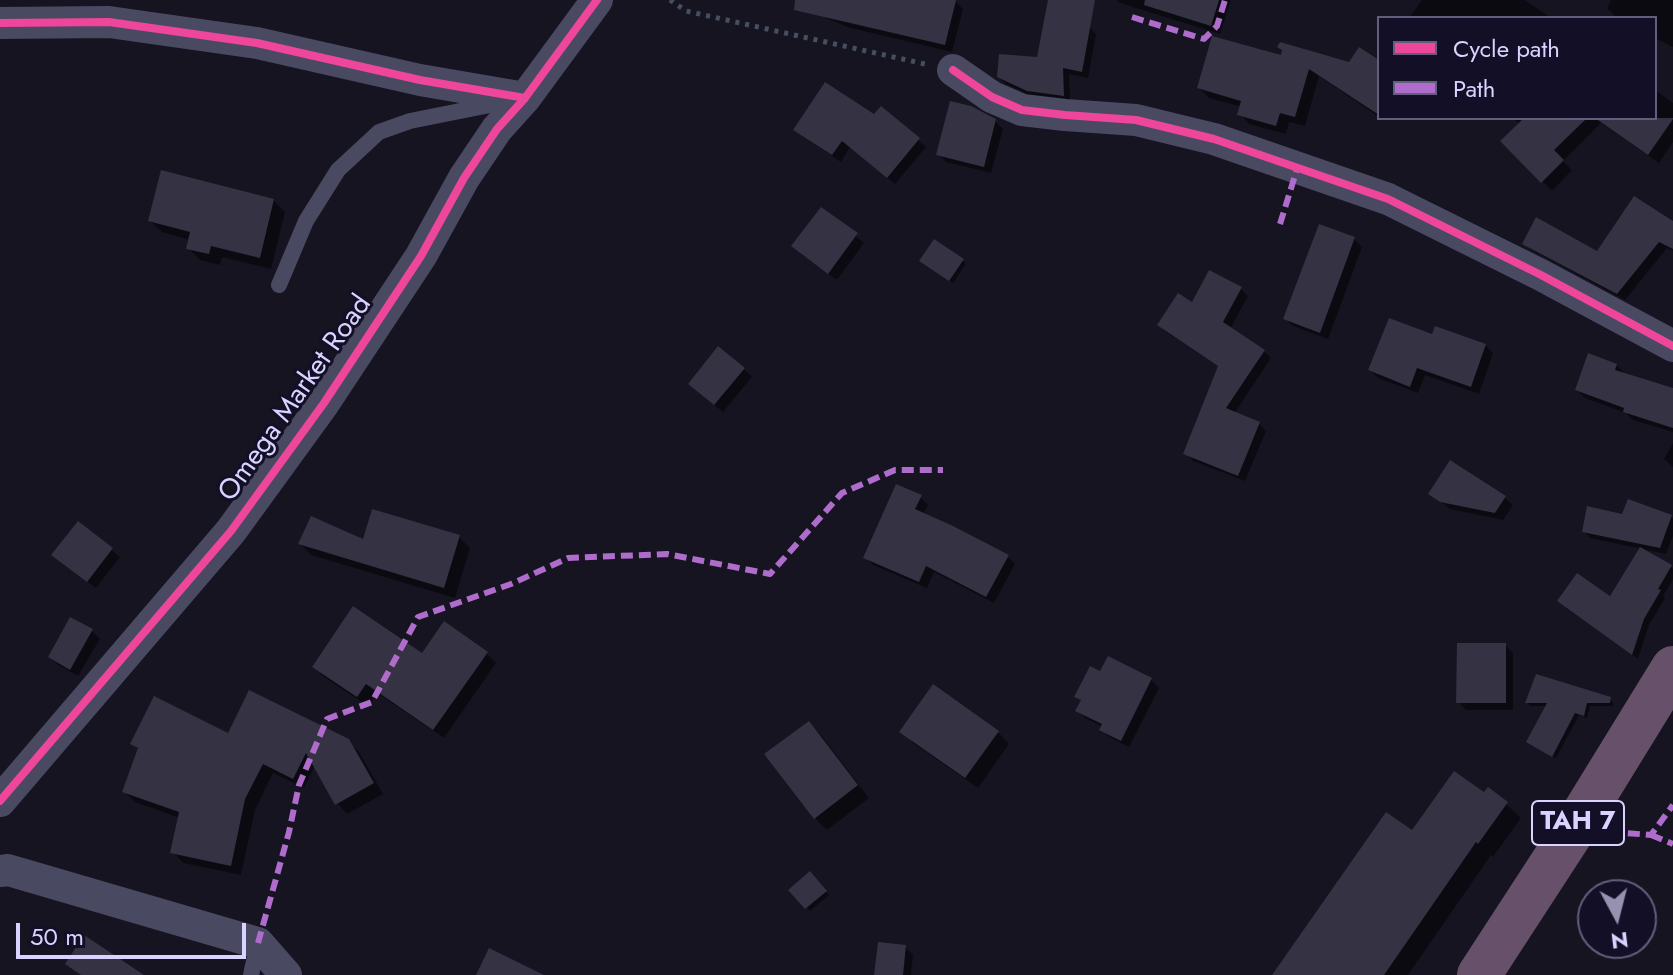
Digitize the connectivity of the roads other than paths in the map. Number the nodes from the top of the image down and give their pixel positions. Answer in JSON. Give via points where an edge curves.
{"nodes":[{"id":1,"x":597,"y":0,"type":"edge"},
{"id":2,"x":0,"y":23,"type":"edge"},
{"id":3,"x":953,"y":70,"type":"road end"},
{"id":4,"x":525,"y":98,"type":"junction"},
{"id":5,"x":279,"y":285,"type":"dead end"},
{"id":6,"x":1673,"y":346,"type":"edge"},
{"id":7,"x":1673,"y":668,"type":"edge"},
{"id":8,"x":0,"y":801,"type":"edge"},
{"id":9,"x":0,"y":871,"type":"edge"},
{"id":10,"x":258,"y":943,"type":"junction"},
{"id":11,"x":251,"y":975,"type":"edge"},
{"id":12,"x":286,"y":975,"type":"edge"},
{"id":13,"x":1479,"y":975,"type":"edge"}],
"edges":[{"from":1,"to":4,"type":"street","name":"Omega Market Road"},
{"from":2,"to":4,"type":"street","via":[[138,26],[257,43]]},
{"from":3,"to":6,"type":"street","via":[[1022,110],[1136,120],[1214,139],[1388,199]]},
{"from":4,"to":5,"type":"lane","via":[[379,132],[338,170],[306,221]]},
{"from":4,"to":8,"type":"street","name":"Omega Market Road","via":[[497,129],[324,403],[231,531]]},
{"from":7,"to":13,"type":"highway","number":"TAH 7"},
{"from":9,"to":10,"type":"street"},
{"from":10,"to":11,"type":"lane"},
{"from":10,"to":12,"type":"street"}]}
